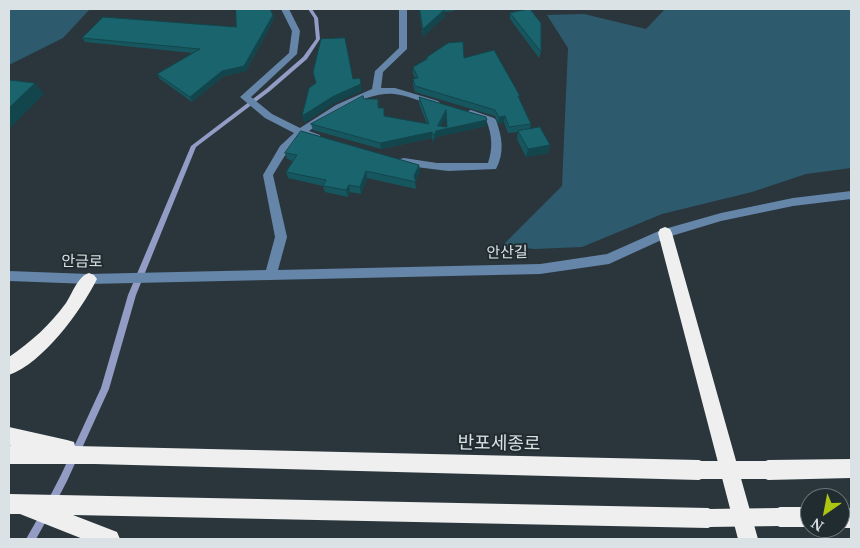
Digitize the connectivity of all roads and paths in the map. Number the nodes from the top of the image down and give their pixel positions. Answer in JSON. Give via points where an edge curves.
{"nodes":[{"id":1,"x":285,"y":9,"type":"edge"},
{"id":2,"x":403,"y":9,"type":"edge"},
{"id":3,"x":376,"y":91,"type":"junction"},
{"id":4,"x":444,"y":106,"type":"edge"},
{"id":5,"x":460,"y":110,"type":"edge"},
{"id":6,"x":302,"y":132,"type":"junction"},
{"id":7,"x":330,"y":141,"type":"edge"},
{"id":8,"x":390,"y":159,"type":"edge"},
{"id":9,"x":851,"y":195,"type":"edge"},
{"id":10,"x":665,"y":233,"type":"junction"},
{"id":11,"x":9,"y":276,"type":"edge"},
{"id":12,"x":270,"y":276,"type":"junction"},
{"id":13,"x":154,"y":278,"type":"joint"},
{"id":14,"x":88,"y":279,"type":"junction"},
{"id":15,"x":9,"y":367,"type":"edge"},
{"id":16,"x":9,"y":436,"type":"edge"},
{"id":17,"x":39,"y":449,"type":"junction"},
{"id":18,"x":9,"y":455,"type":"edge"},
{"id":19,"x":851,"y":468,"type":"edge"},
{"id":20,"x":11,"y":504,"type":"edge"},
{"id":21,"x":800,"y":517,"type":"edge"},
{"id":22,"x":110,"y":539,"type":"edge"},
{"id":23,"x":748,"y":539,"type":"edge"}],
"edges":[{"from":1,"to":6,"type":"street","via":[[296,31],[293,54],[245,97],[256,109]]},
{"from":2,"to":3,"type":"street","via":[[403,49],[379,71]]},
{"from":3,"to":4,"type":"street","via":[[395,91]]},
{"from":3,"to":6,"type":"street","via":[[327,114]]},
{"from":5,"to":8,"type":"street","via":[[491,120],[498,138],[498,150],[492,166],[419,166]]},
{"from":6,"to":7,"type":"street"},
{"from":6,"to":12,"type":"street","via":[[285,146],[268,175],[281,237]]},
{"from":9,"to":10,"type":"street","name":"안산길","via":[[793,202]]},
{"from":10,"to":12,"type":"street","name":"안산길","via":[[609,259],[540,269]]},
{"from":10,"to":23,"type":"highway"},
{"from":11,"to":14,"type":"street","name":"안금로"},
{"from":12,"to":13,"type":"street","name":"안산길"},
{"from":13,"to":14,"type":"street","name":"안금로"},
{"from":14,"to":15,"type":"highway","via":[[76,303],[51,334]]},
{"from":16,"to":17,"type":"highway"},
{"from":17,"to":18,"type":"highway"},
{"from":17,"to":19,"type":"highway","name":"반포세종로","bridge":true,"via":[[95,455],[699,470]]},
{"from":20,"to":21,"type":"highway","bridge":true,"via":[[708,518]]},
{"from":20,"to":22,"type":"highway"}]}
